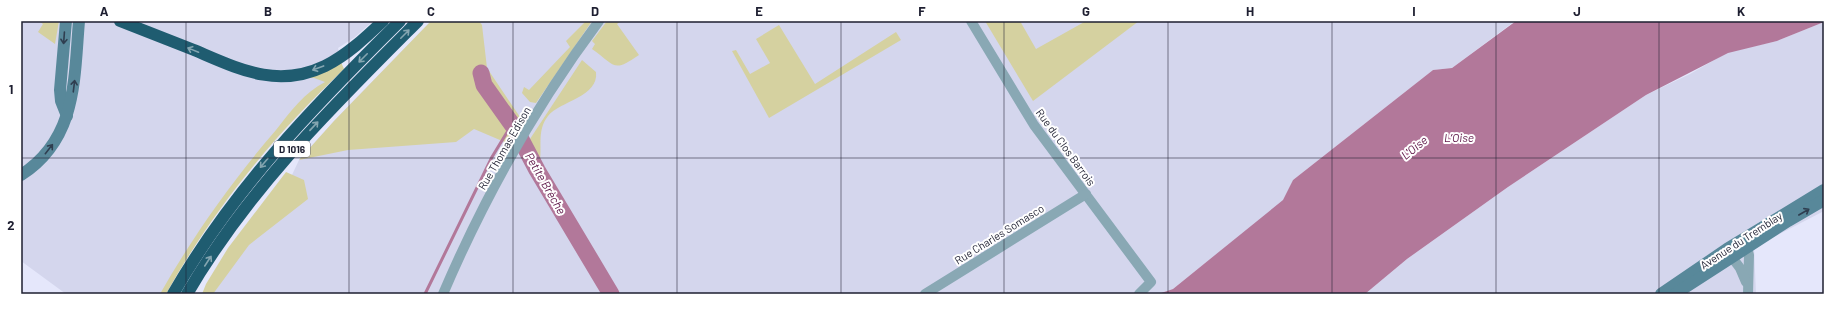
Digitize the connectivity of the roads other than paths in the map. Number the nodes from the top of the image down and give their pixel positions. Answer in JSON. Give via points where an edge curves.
{"nodes":[{"id":1,"x":66,"y":21,"type":"edge"},
{"id":2,"x":79,"y":21,"type":"edge"},
{"id":3,"x":120,"y":21,"type":"edge"},
{"id":4,"x":383,"y":21,"type":"edge"},
{"id":5,"x":400,"y":21,"type":"edge"},
{"id":6,"x":418,"y":21,"type":"edge"},
{"id":7,"x":599,"y":21,"type":"edge"},
{"id":8,"x":971,"y":21,"type":"edge"},
{"id":9,"x":67,"y":116,"type":"junction"},
{"id":10,"x":21,"y":175,"type":"edge"},
{"id":11,"x":1824,"y":190,"type":"edge"},
{"id":12,"x":1086,"y":194,"type":"junction"},
{"id":13,"x":1824,"y":200,"type":"edge"},
{"id":14,"x":1747,"y":246,"type":"junction"},
{"id":15,"x":1732,"y":257,"type":"junction"},
{"id":16,"x":1748,"y":289,"type":"edge"},
{"id":17,"x":173,"y":294,"type":"edge"},
{"id":18,"x":187,"y":294,"type":"edge"},
{"id":19,"x":443,"y":294,"type":"edge"},
{"id":20,"x":925,"y":294,"type":"edge"},
{"id":21,"x":1139,"y":294,"type":"edge"},
{"id":22,"x":1661,"y":294,"type":"edge"},
{"id":23,"x":1675,"y":294,"type":"edge"}],
"edges":[{"from":1,"to":9,"type":"main road","one_way":true,"via":[[60,90]]},
{"from":9,"to":2,"type":"main road","one_way":true,"via":[[74,81]]},
{"from":4,"to":3,"type":"highway","one_way":true,"via":[[351,50],[334,61],[309,72],[281,76],[265,76],[238,69]]},
{"from":5,"to":17,"type":"highway","number":"D 1016","one_way":true,"via":[[270,156],[216,227]]},
{"from":18,"to":6,"type":"highway","number":"D 1016","one_way":true,"via":[[224,236],[272,172],[321,118]]},
{"from":7,"to":19,"type":"street","name":"Rue Thomas Edison","via":[[526,132],[477,221]]},
{"from":8,"to":12,"type":"street","name":"Rue du Clos Barrois","via":[[1027,114]]},
{"from":10,"to":9,"type":"main road","one_way":true,"via":[[50,148],[62,130]]},
{"from":11,"to":14,"type":"main road","name":"Avenue du Tremblay"},
{"from":12,"to":20,"type":"street","name":"Rue Charles Somasco"},
{"from":12,"to":21,"type":"street","name":"Rue du Clos Barrois","via":[[1151,282]]},
{"from":14,"to":13,"type":"main road","name":"Avenue du Tremblay","one_way":true},
{"from":14,"to":15,"type":"main road","name":"Avenue du Tremblay"},
{"from":14,"to":16,"type":"street"},
{"from":15,"to":16,"type":"street"},
{"from":15,"to":22,"type":"main road","name":"Avenue du Tremblay"},
{"from":15,"to":23,"type":"main road","name":"Avenue du Tremblay"}]}
